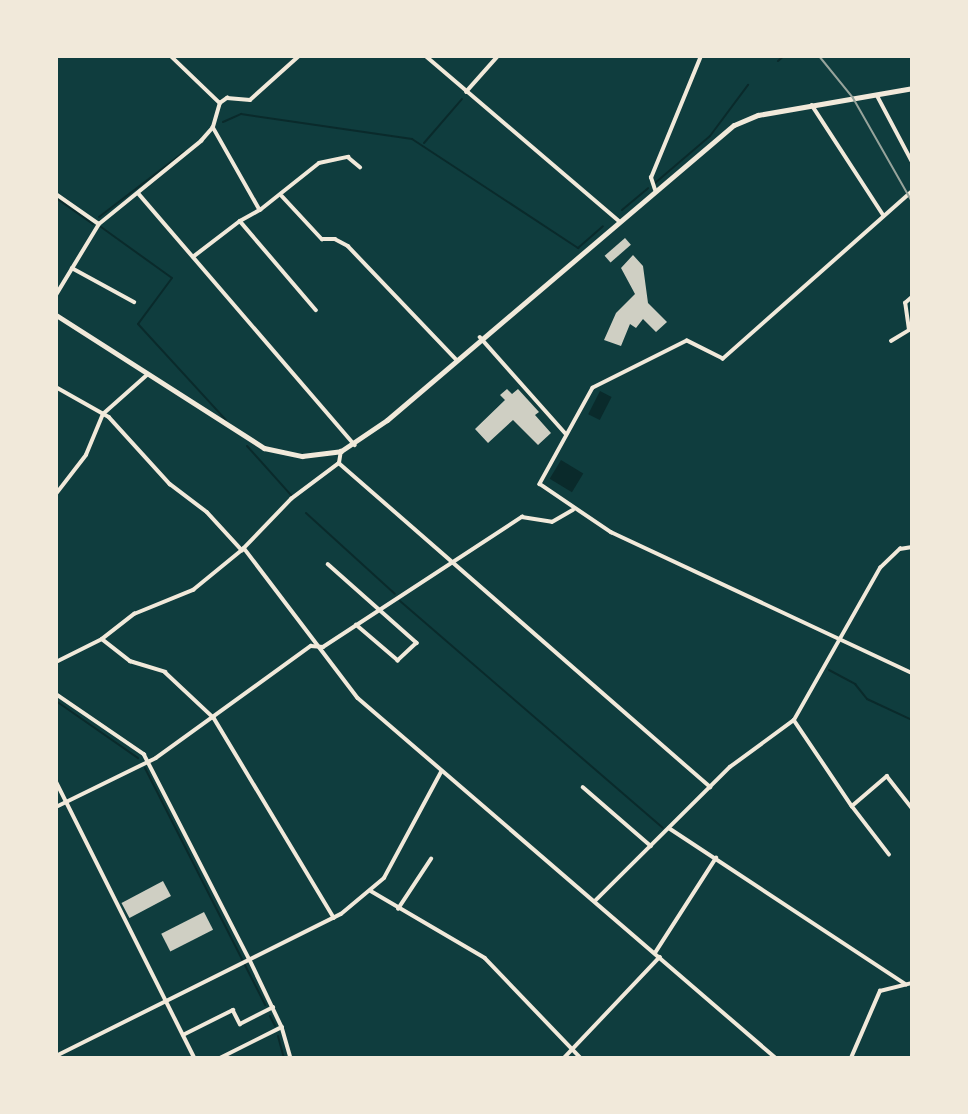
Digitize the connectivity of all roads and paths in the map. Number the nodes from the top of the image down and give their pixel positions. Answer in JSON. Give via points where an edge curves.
{"nodes":[{"id":1,"x":171,"y":56,"type":"edge"},
{"id":2,"x":299,"y":56,"type":"edge"},
{"id":3,"x":426,"y":56,"type":"edge"},
{"id":4,"x":498,"y":56,"type":"edge"},
{"id":5,"x":701,"y":56,"type":"edge"},
{"id":6,"x":912,"y":88,"type":"edge"},
{"id":7,"x":466,"y":92,"type":"junction"},
{"id":8,"x":876,"y":94,"type":"junction"},
{"id":9,"x":220,"y":103,"type":"junction"},
{"id":10,"x":812,"y":105,"type":"junction"},
{"id":11,"x":213,"y":127,"type":"junction"},
{"id":12,"x":912,"y":161,"type":"edge"},
{"id":13,"x":360,"y":167,"type":"dead end"},
{"id":14,"x":654,"y":190,"type":"junction"},
{"id":15,"x":912,"y":192,"type":"edge"},
{"id":16,"x":56,"y":194,"type":"edge"},
{"id":17,"x":139,"y":194,"type":"junction"},
{"id":18,"x":282,"y":196,"type":"junction"},
{"id":19,"x":260,"y":210,"type":"junction"},
{"id":20,"x":884,"y":216,"type":"junction"},
{"id":21,"x":240,"y":220,"type":"junction"},
{"id":22,"x":619,"y":221,"type":"junction"},
{"id":23,"x":99,"y":224,"type":"junction"},
{"id":24,"x":193,"y":257,"type":"junction"},
{"id":25,"x":72,"y":268,"type":"junction"},
{"id":26,"x":56,"y":295,"type":"edge"},
{"id":27,"x":912,"y":298,"type":"edge"},
{"id":28,"x":134,"y":302,"type":"dead end"},
{"id":29,"x":316,"y":310,"type":"dead end"},
{"id":30,"x":56,"y":315,"type":"edge"},
{"id":31,"x":480,"y":337,"type":"junction"},
{"id":32,"x":891,"y":341,"type":"dead end"},
{"id":33,"x":456,"y":359,"type":"junction"},
{"id":34,"x":147,"y":375,"type":"junction"},
{"id":35,"x":56,"y":387,"type":"edge"},
{"id":36,"x":103,"y":414,"type":"junction"},
{"id":37,"x":566,"y":434,"type":"junction"},
{"id":38,"x":355,"y":445,"type":"junction"},
{"id":39,"x":341,"y":451,"type":"junction"},
{"id":40,"x":339,"y":463,"type":"junction"},
{"id":41,"x":56,"y":494,"type":"edge"},
{"id":42,"x":573,"y":510,"type":"junction"},
{"id":43,"x":912,"y":547,"type":"edge"},
{"id":44,"x":243,"y":549,"type":"junction"},
{"id":45,"x":453,"y":561,"type":"junction"},
{"id":46,"x":328,"y":564,"type":"dead end"},
{"id":47,"x":379,"y":609,"type":"junction"},
{"id":48,"x":356,"y":625,"type":"junction"},
{"id":49,"x":842,"y":638,"type":"junction"},
{"id":50,"x":102,"y":639,"type":"junction"},
{"id":51,"x":317,"y":644,"type":"junction"},
{"id":52,"x":56,"y":662,"type":"edge"},
{"id":53,"x":912,"y":673,"type":"edge"},
{"id":54,"x":56,"y":694,"type":"edge"},
{"id":55,"x":214,"y":718,"type":"junction"},
{"id":56,"x":794,"y":720,"type":"junction"},
{"id":57,"x":148,"y":761,"type":"junction"},
{"id":58,"x":441,"y":772,"type":"junction"},
{"id":59,"x":56,"y":781,"type":"edge"},
{"id":60,"x":710,"y":786,"type":"junction"},
{"id":61,"x":583,"y":787,"type":"dead end"},
{"id":62,"x":66,"y":802,"type":"junction"},
{"id":63,"x":852,"y":806,"type":"junction"},
{"id":64,"x":56,"y":807,"type":"edge"},
{"id":65,"x":912,"y":808,"type":"edge"},
{"id":66,"x":669,"y":828,"type":"junction"},
{"id":67,"x":651,"y":846,"type":"junction"},
{"id":68,"x":889,"y":854,"type":"dead end"},
{"id":69,"x":716,"y":858,"type":"junction"},
{"id":70,"x":431,"y":859,"type":"dead end"},
{"id":71,"x":371,"y":891,"type":"junction"},
{"id":72,"x":595,"y":901,"type":"junction"},
{"id":73,"x":398,"y":909,"type":"junction"},
{"id":74,"x":334,"y":918,"type":"junction"},
{"id":75,"x":655,"y":953,"type":"junction"},
{"id":76,"x":660,"y":957,"type":"junction"},
{"id":77,"x":247,"y":961,"type":"junction"},
{"id":78,"x":912,"y":983,"type":"edge"},
{"id":79,"x":906,"y":984,"type":"junction"},
{"id":80,"x":166,"y":1002,"type":"junction"},
{"id":81,"x":273,"y":1007,"type":"junction"},
{"id":82,"x":282,"y":1027,"type":"junction"},
{"id":83,"x":183,"y":1035,"type":"junction"},
{"id":84,"x":572,"y":1050,"type":"junction"},
{"id":85,"x":56,"y":1056,"type":"edge"},
{"id":86,"x":195,"y":1058,"type":"edge"},
{"id":87,"x":220,"y":1058,"type":"edge"},
{"id":88,"x":291,"y":1058,"type":"edge"},
{"id":89,"x":564,"y":1058,"type":"edge"},
{"id":90,"x":581,"y":1058,"type":"edge"},
{"id":91,"x":776,"y":1058,"type":"edge"},
{"id":92,"x":851,"y":1058,"type":"edge"}],
"edges":[{"from":1,"to":9,"type":"street"},
{"from":2,"to":9,"type":"street","via":[[250,100],[227,98]]},
{"from":3,"to":7,"type":"street"},
{"from":4,"to":7,"type":"street"},
{"from":5,"to":14,"type":"street","via":[[651,178]]},
{"from":6,"to":8,"type":"highway"},
{"from":7,"to":22,"type":"street"},
{"from":8,"to":10,"type":"highway"},
{"from":8,"to":12,"type":"street"},
{"from":9,"to":11,"type":"street"},
{"from":10,"to":14,"type":"highway","via":[[758,115],[734,125]]},
{"from":10,"to":20,"type":"street"},
{"from":11,"to":17,"type":"street"},
{"from":11,"to":19,"type":"street"},
{"from":13,"to":18,"type":"street","via":[[348,157],[319,163]]},
{"from":14,"to":22,"type":"highway"},
{"from":15,"to":20,"type":"street"},
{"from":16,"to":23,"type":"street"},
{"from":17,"to":23,"type":"street"},
{"from":17,"to":24,"type":"street"},
{"from":18,"to":19,"type":"street"},
{"from":18,"to":33,"type":"street","via":[[323,239],[348,246]]},
{"from":19,"to":21,"type":"street"},
{"from":20,"to":37,"type":"street","via":[[723,359],[687,341],[593,388]]},
{"from":21,"to":24,"type":"street"},
{"from":21,"to":29,"type":"street"},
{"from":22,"to":31,"type":"highway"},
{"from":23,"to":25,"type":"street"},
{"from":24,"to":38,"type":"street"},
{"from":25,"to":26,"type":"street"},
{"from":25,"to":28,"type":"street"},
{"from":27,"to":32,"type":"street","via":[[905,303],[909,330]]},
{"from":30,"to":34,"type":"highway"},
{"from":31,"to":33,"type":"highway"},
{"from":31,"to":37,"type":"street"},
{"from":33,"to":38,"type":"highway"},
{"from":34,"to":36,"type":"street"},
{"from":34,"to":39,"type":"highway","via":[[264,448],[302,457]]},
{"from":35,"to":36,"type":"street"},
{"from":36,"to":41,"type":"street","via":[[86,455]]},
{"from":36,"to":44,"type":"street","via":[[170,484],[207,512]]},
{"from":37,"to":42,"type":"street","via":[[540,484]]},
{"from":38,"to":39,"type":"highway"},
{"from":39,"to":40,"type":"street"},
{"from":40,"to":44,"type":"street","via":[[291,499]]},
{"from":40,"to":45,"type":"street"},
{"from":42,"to":45,"type":"street","via":[[552,522],[522,517]]},
{"from":42,"to":49,"type":"street"},
{"from":43,"to":49,"type":"street","via":[[900,550],[880,568]]},
{"from":44,"to":50,"type":"street","via":[[193,590],[134,614]]},
{"from":44,"to":51,"type":"street"},
{"from":45,"to":47,"type":"street"},
{"from":45,"to":60,"type":"street"},
{"from":46,"to":47,"type":"street"},
{"from":47,"to":48,"type":"street"},
{"from":47,"to":48,"type":"street","via":[[417,643],[398,661]]},
{"from":48,"to":51,"type":"street","via":[[323,647]]},
{"from":49,"to":53,"type":"street"},
{"from":49,"to":56,"type":"street"},
{"from":50,"to":52,"type":"street"},
{"from":50,"to":55,"type":"street","via":[[130,661],[165,672]]},
{"from":51,"to":55,"type":"street"},
{"from":51,"to":58,"type":"street","via":[[358,698]]},
{"from":54,"to":57,"type":"street"},
{"from":55,"to":57,"type":"street"},
{"from":55,"to":74,"type":"street"},
{"from":56,"to":60,"type":"street"},
{"from":56,"to":63,"type":"street"},
{"from":57,"to":62,"type":"street"},
{"from":57,"to":77,"type":"street"},
{"from":58,"to":71,"type":"street","via":[[384,878]]},
{"from":58,"to":72,"type":"street"},
{"from":59,"to":62,"type":"street"},
{"from":60,"to":66,"type":"street"},
{"from":61,"to":67,"type":"street"},
{"from":62,"to":64,"type":"street"},
{"from":62,"to":80,"type":"street"},
{"from":63,"to":65,"type":"street","via":[[887,776]]},
{"from":63,"to":68,"type":"street"},
{"from":66,"to":67,"type":"street"},
{"from":66,"to":69,"type":"street"},
{"from":67,"to":72,"type":"street"},
{"from":69,"to":75,"type":"street"},
{"from":69,"to":79,"type":"street"},
{"from":70,"to":73,"type":"street"},
{"from":71,"to":73,"type":"street"},
{"from":71,"to":74,"type":"street"},
{"from":72,"to":75,"type":"street"},
{"from":73,"to":84,"type":"street","via":[[485,958]]},
{"from":74,"to":77,"type":"street"},
{"from":75,"to":76,"type":"street"},
{"from":76,"to":84,"type":"street"},
{"from":76,"to":91,"type":"street"},
{"from":77,"to":80,"type":"street"},
{"from":77,"to":81,"type":"street"},
{"from":78,"to":79,"type":"street"},
{"from":79,"to":92,"type":"street","via":[[880,991]]},
{"from":80,"to":83,"type":"street"},
{"from":80,"to":85,"type":"street"},
{"from":81,"to":82,"type":"street"},
{"from":81,"to":83,"type":"street","via":[[240,1024],[233,1010]]},
{"from":82,"to":87,"type":"street"},
{"from":82,"to":88,"type":"street"},
{"from":83,"to":86,"type":"street"},
{"from":84,"to":89,"type":"street"},
{"from":84,"to":90,"type":"street"}]}
